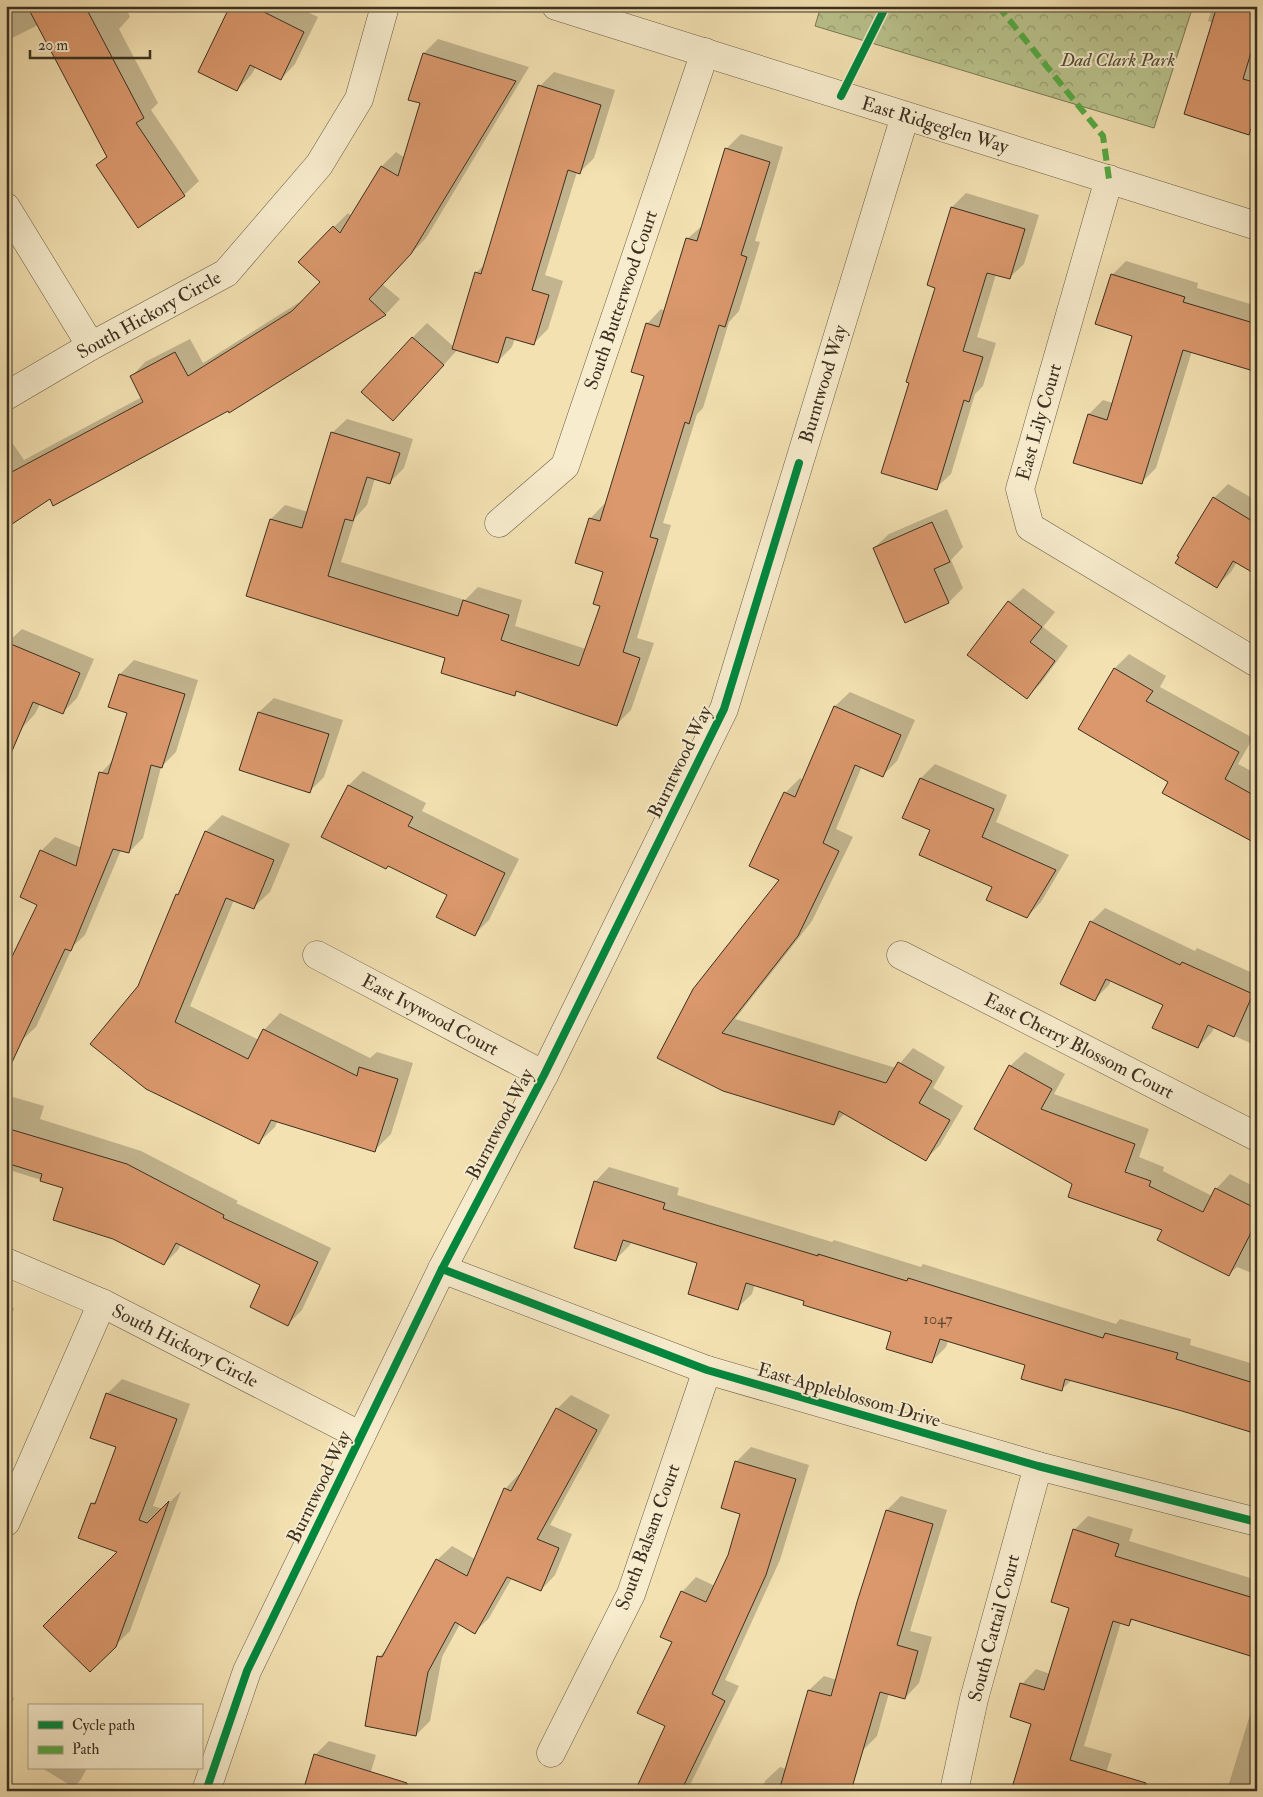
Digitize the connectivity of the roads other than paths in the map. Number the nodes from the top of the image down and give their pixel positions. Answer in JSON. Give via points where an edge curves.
{"nodes":[{"id":1,"x":385,"y":6,"type":"edge"},
{"id":2,"x":556,"y":6,"type":"edge"},
{"id":3,"x":704,"y":52,"type":"junction"},
{"id":4,"x":905,"y":116,"type":"junction"},
{"id":5,"x":1109,"y":179,"type":"junction"},
{"id":6,"x":6,"y":207,"type":"edge"},
{"id":7,"x":1257,"y":226,"type":"edge"},
{"id":8,"x":91,"y":346,"type":"junction"},
{"id":9,"x":6,"y":396,"type":"edge"},
{"id":10,"x":499,"y":523,"type":"dead end"},
{"id":11,"x":1257,"y":663,"type":"edge"},
{"id":12,"x":317,"y":955,"type":"dead end"},
{"id":13,"x":901,"y":955,"type":"dead end"},
{"id":14,"x":544,"y":1076,"type":"junction"},
{"id":15,"x":1257,"y":1137,"type":"edge"},
{"id":16,"x":6,"y":1262,"type":"edge"},
{"id":17,"x":442,"y":1269,"type":"junction"},
{"id":18,"x":102,"y":1303,"type":"junction"},
{"id":19,"x":707,"y":1370,"type":"junction"},
{"id":20,"x":362,"y":1436,"type":"junction"},
{"id":21,"x":1038,"y":1466,"type":"junction"},
{"id":22,"x":6,"y":1522,"type":"edge"},
{"id":23,"x":1257,"y":1522,"type":"edge"},
{"id":24,"x":551,"y":1753,"type":"dead end"},
{"id":25,"x":206,"y":1791,"type":"edge"},
{"id":26,"x":954,"y":1791,"type":"edge"}],
"edges":[{"from":1,"to":8,"type":"street","name":"South Hickory Circle","via":[[359,99],[319,165],[226,273]]},
{"from":2,"to":3,"type":"street","name":"East Ridgeglen Way"},
{"from":3,"to":4,"type":"street","name":"East Ridgeglen Way"},
{"from":3,"to":10,"type":"street","name":"South Butterwood Court","via":[[565,466]]},
{"from":4,"to":5,"type":"street","name":"East Ridgeglen Way"},
{"from":4,"to":14,"type":"street","name":"Burntwood Way","via":[[724,709]]},
{"from":5,"to":7,"type":"street","name":"East Ridgeglen Way"},
{"from":5,"to":11,"type":"street","name":"East Lily Court","via":[[1020,489],[1030,527]]},
{"from":6,"to":8,"type":"street"},
{"from":8,"to":9,"type":"street","name":"South Hickory Circle"},
{"from":12,"to":14,"type":"street","name":"East Ivywood Court"},
{"from":13,"to":15,"type":"street","name":"East Cherry Blossom Court"},
{"from":14,"to":17,"type":"street","name":"Burntwood Way"},
{"from":16,"to":18,"type":"street","name":"South Hickory Circle"},
{"from":17,"to":19,"type":"street","name":"East Appleblossom Drive"},
{"from":17,"to":20,"type":"street","name":"Burntwood Way"},
{"from":18,"to":20,"type":"street","name":"South Hickory Circle"},
{"from":18,"to":22,"type":"street"},
{"from":19,"to":21,"type":"street","name":"East Appleblossom Drive"},
{"from":19,"to":24,"type":"street","name":"South Balsam Court","via":[[631,1594]]},
{"from":20,"to":25,"type":"street","name":"Burntwood Way","via":[[247,1671]]},
{"from":21,"to":23,"type":"street","name":"East Appleblossom Drive"},
{"from":21,"to":26,"type":"street","name":"South Cattail Court","via":[[974,1699]]}]}
